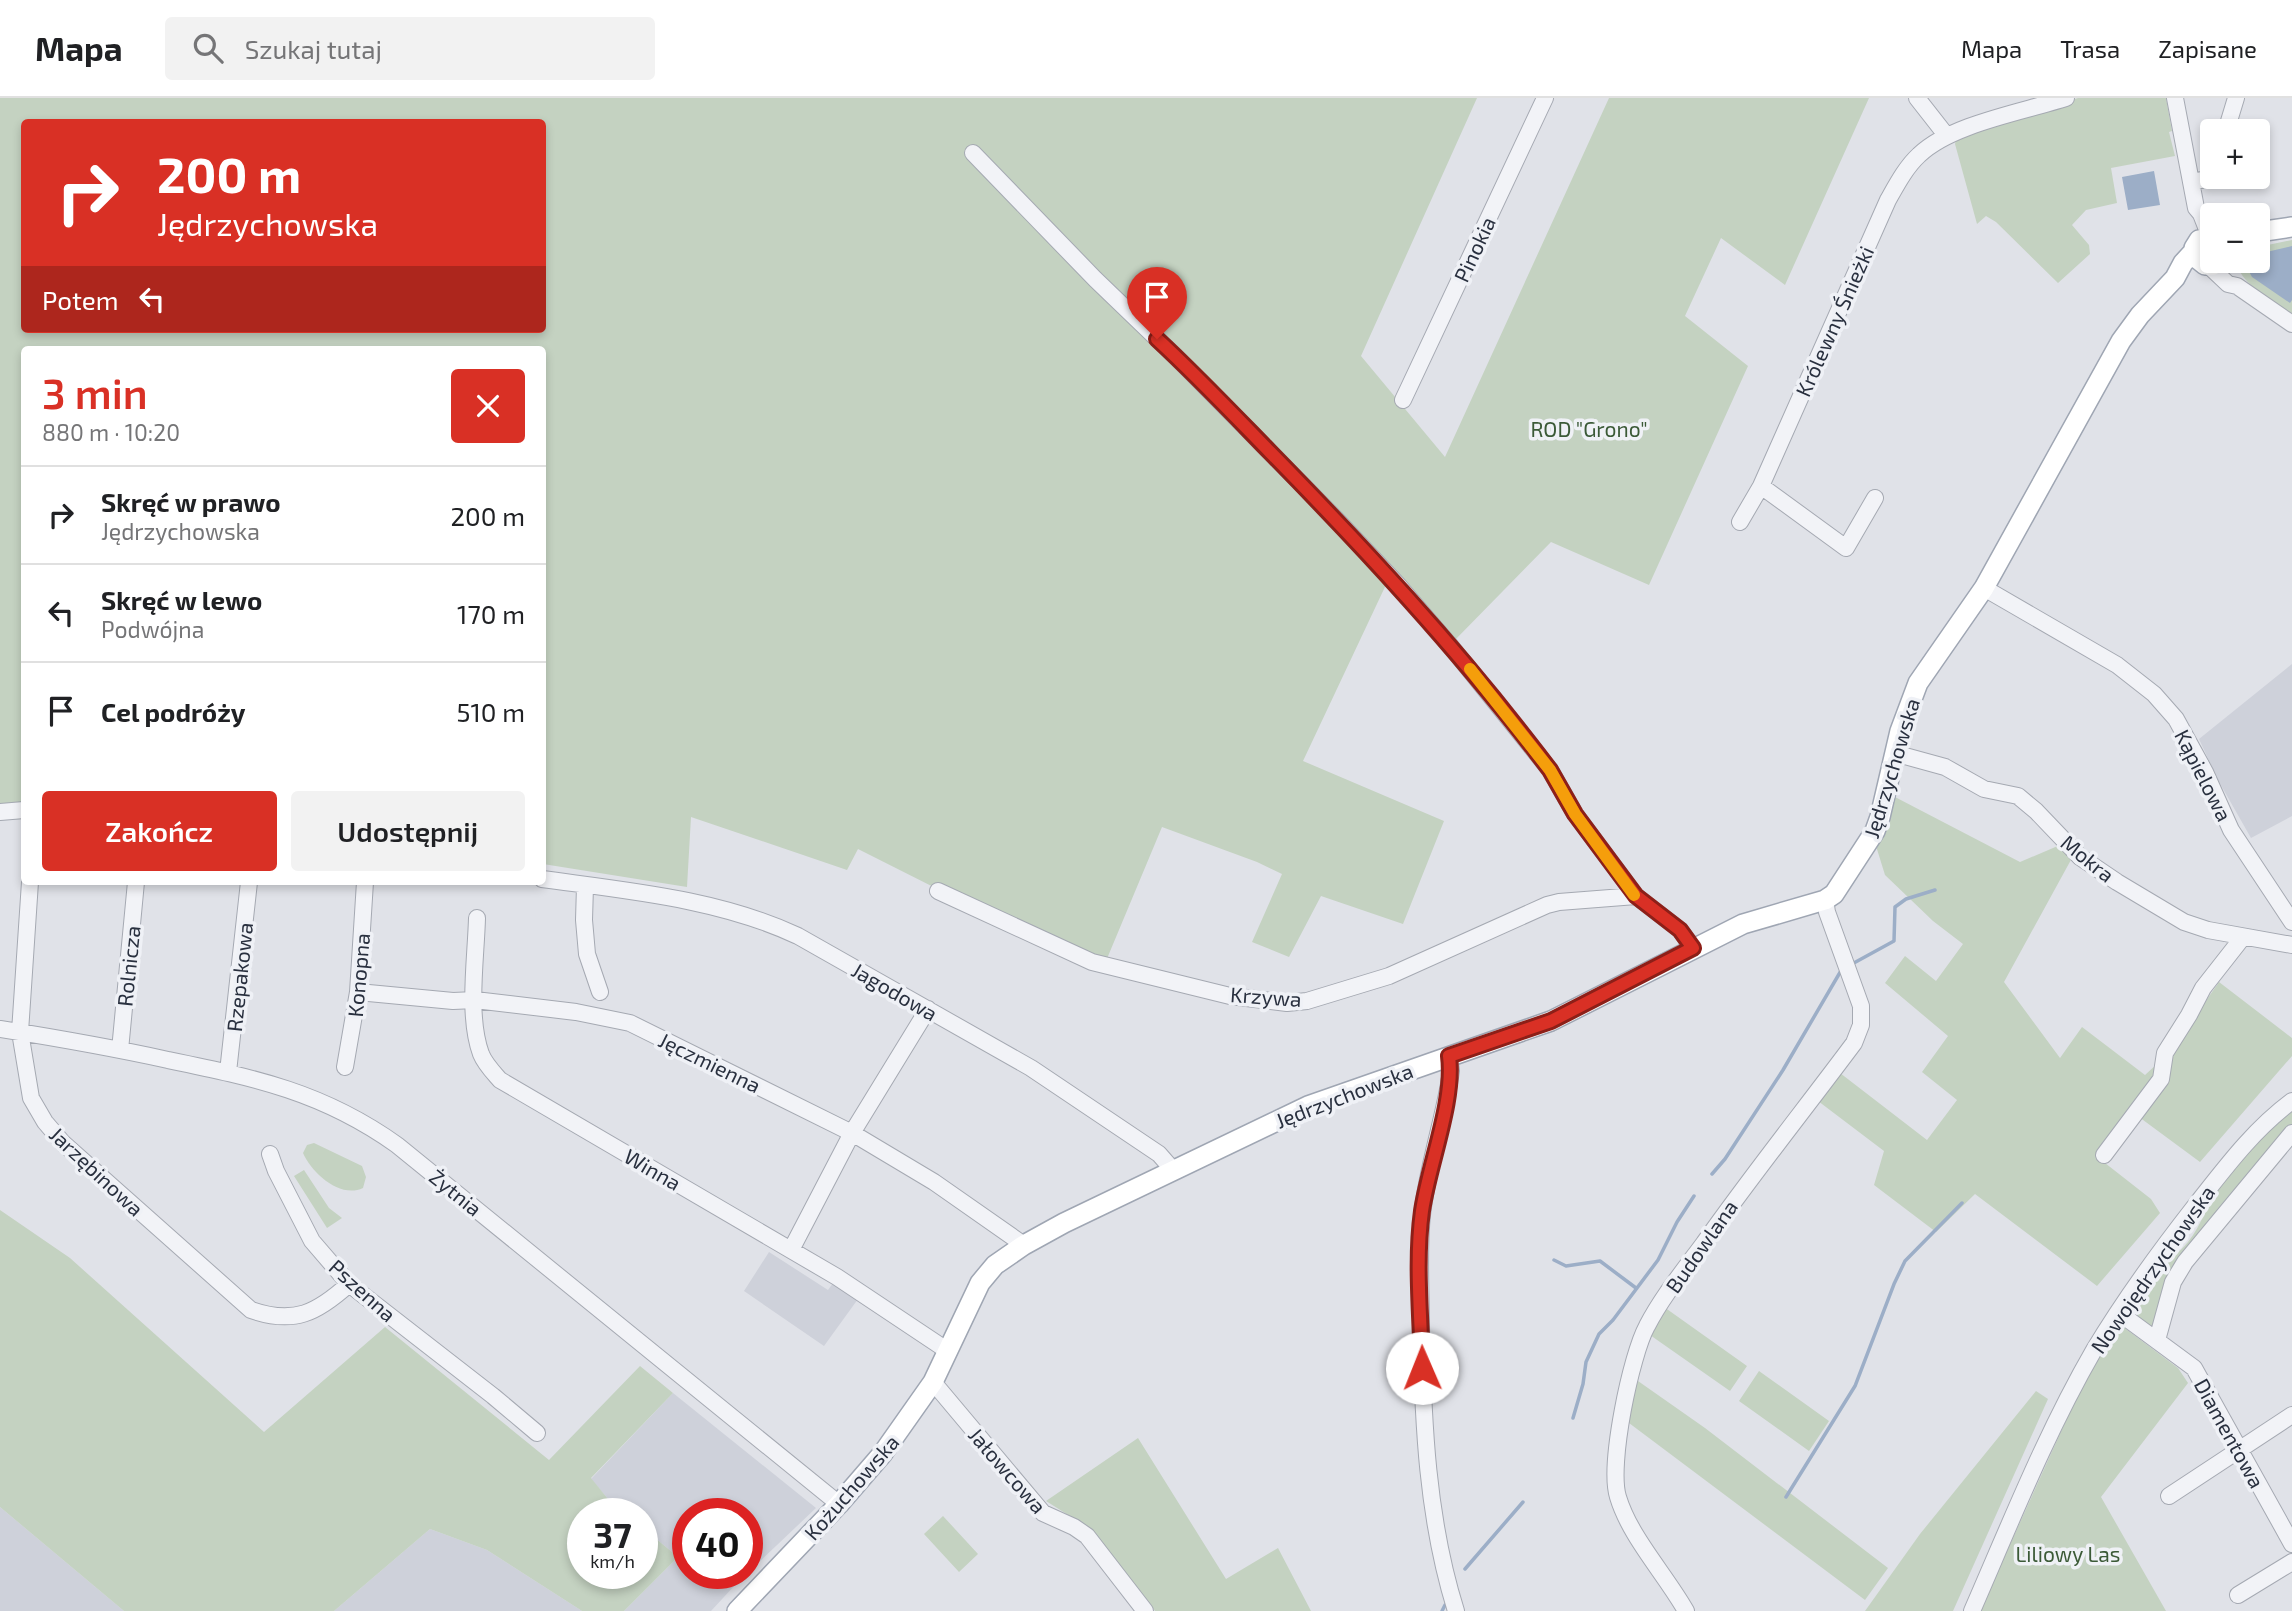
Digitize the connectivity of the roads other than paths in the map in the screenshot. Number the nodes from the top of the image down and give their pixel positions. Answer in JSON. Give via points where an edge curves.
{"nodes":[{"id":1,"x":1545,"y":98,"type":"edge"},
{"id":2,"x":1917,"y":98,"type":"edge"},
{"id":3,"x":2066,"y":98,"type":"edge"},
{"id":4,"x":2175,"y":98,"type":"edge"},
{"id":5,"x":2236,"y":98,"type":"edge"},
{"id":6,"x":2229,"y":119,"type":"edge"},
{"id":7,"x":1946,"y":135,"type":"junction"},
{"id":8,"x":973,"y":153,"type":"dead end"},
{"id":9,"x":2200,"y":181,"type":"edge"},
{"id":10,"x":2191,"y":183,"type":"junction"},
{"id":11,"x":2292,"y":228,"type":"edge"},
{"id":12,"x":2270,"y":231,"type":"edge"},
{"id":13,"x":2200,"y":234,"type":"edge"},
{"id":14,"x":2200,"y":259,"type":"edge"},
{"id":15,"x":2221,"y":273,"type":"edge"},
{"id":16,"x":2292,"y":324,"type":"edge"},
{"id":17,"x":1403,"y":400,"type":"dead end"},
{"id":18,"x":1761,"y":486,"type":"junction"},
{"id":19,"x":1875,"y":498,"type":"dead end"},
{"id":20,"x":1740,"y":522,"type":"dead end"},
{"id":21,"x":1983,"y":588,"type":"junction"},
{"id":22,"x":1894,"y":753,"type":"junction"},
{"id":23,"x":21,"y":810,"type":"edge"},
{"id":24,"x":0,"y":812,"type":"edge"},
{"id":25,"x":546,"y":879,"type":"edge"},
{"id":26,"x":30,"y":885,"type":"edge"},
{"id":27,"x":136,"y":885,"type":"edge"},
{"id":28,"x":249,"y":885,"type":"edge"},
{"id":29,"x":365,"y":885,"type":"edge"},
{"id":30,"x":585,"y":886,"type":"junction"},
{"id":31,"x":938,"y":891,"type":"dead end"},
{"id":32,"x":1636,"y":896,"type":"junction"},
{"id":33,"x":1825,"y":900,"type":"junction"},
{"id":34,"x":477,"y":918,"type":"dead end"},
{"id":35,"x":2292,"y":922,"type":"edge"},
{"id":36,"x":2243,"y":937,"type":"junction"},
{"id":37,"x":2292,"y":945,"type":"edge"},
{"id":38,"x":1693,"y":948,"type":"junction"},
{"id":39,"x":358,"y":992,"type":"junction"},
{"id":40,"x":600,"y":992,"type":"dead end"},
{"id":41,"x":475,"y":1000,"type":"junction"},
{"id":42,"x":928,"y":1009,"type":"junction"},
{"id":43,"x":0,"y":1029,"type":"edge"},
{"id":44,"x":20,"y":1032,"type":"junction"},
{"id":45,"x":120,"y":1050,"type":"junction"},
{"id":46,"x":1449,"y":1056,"type":"junction"},
{"id":47,"x":345,"y":1067,"type":"dead end"},
{"id":48,"x":228,"y":1072,"type":"junction"},
{"id":49,"x":2292,"y":1101,"type":"edge"},
{"id":50,"x":852,"y":1133,"type":"junction"},
{"id":51,"x":2292,"y":1133,"type":"edge"},
{"id":52,"x":270,"y":1154,"type":"dead end"},
{"id":53,"x":2104,"y":1155,"type":"dead end"},
{"id":54,"x":1172,"y":1170,"type":"junction"},
{"id":55,"x":1024,"y":1245,"type":"junction"},
{"id":56,"x":791,"y":1250,"type":"junction"},
{"id":57,"x":349,"y":1284,"type":"junction"},
{"id":58,"x":2118,"y":1312,"type":"junction"},
{"id":59,"x":2157,"y":1340,"type":"junction"},
{"id":60,"x":948,"y":1351,"type":"junction"},
{"id":61,"x":933,"y":1382,"type":"junction"},
{"id":62,"x":2292,"y":1415,"type":"edge"},
{"id":63,"x":537,"y":1433,"type":"dead end"},
{"id":64,"x":2240,"y":1449,"type":"junction"},
{"id":65,"x":2169,"y":1496,"type":"dead end"},
{"id":66,"x":839,"y":1504,"type":"junction"},
{"id":67,"x":2292,"y":1544,"type":"edge"},
{"id":68,"x":2292,"y":1562,"type":"edge"},
{"id":69,"x":2238,"y":1595,"type":"dead end"},
{"id":70,"x":737,"y":1611,"type":"edge"},
{"id":71,"x":1145,"y":1611,"type":"edge"},
{"id":72,"x":1456,"y":1611,"type":"edge"},
{"id":73,"x":1686,"y":1611,"type":"edge"},
{"id":74,"x":1972,"y":1611,"type":"edge"}],
"edges":[{"from":1,"to":17,"type":"street","name":"Pinokia"},
{"from":2,"to":7,"type":"street"},
{"from":3,"to":7,"type":"street","name":"Królewny Śnieżki"},
{"from":4,"to":10,"type":"street"},
{"from":5,"to":6,"type":"street"},
{"from":7,"to":18,"type":"street","name":"Królewny Śnieżki","via":[[1918,156],[1888,200]]},
{"from":8,"to":32,"type":"street","via":[[1399,586],[1544,762],[1575,814]]},
{"from":9,"to":10,"type":"street"},
{"from":10,"to":13,"type":"street","via":[[2196,208],[2193,217]]},
{"from":11,"to":12,"type":"main road"},
{"from":14,"to":21,"type":"main road","name":"Jędrzychowska","via":[[2175,278],[2122,341]]},
{"from":15,"to":16,"type":"street","via":[[2228,284]]},
{"from":18,"to":19,"type":"street","via":[[1846,548]]},
{"from":18,"to":20,"type":"street","name":"Królewny Śnieżki"},
{"from":21,"to":22,"type":"main road","name":"Jędrzychowska","via":[[1924,670]]},
{"from":21,"to":35,"type":"street","name":"Kąpielowa","via":[[2117,665],[2154,694],[2176,719],[2231,830]]},
{"from":22,"to":33,"type":"main road","name":"Jędrzychowska","via":[[1875,831],[1841,886]]},
{"from":22,"to":36,"type":"street","name":"Mokra","via":[[1945,767],[1984,789],[2018,796],[2080,857],[2172,915],[2204,929]]},
{"from":23,"to":24,"type":"street"},
{"from":25,"to":30,"type":"street","name":"Jagodowa"},
{"from":26,"to":44,"type":"street","name":"Jarzębinowa"},
{"from":27,"to":45,"type":"street","name":"Rolnicza"},
{"from":28,"to":48,"type":"street","name":"Rzepakowa"},
{"from":29,"to":39,"type":"street","name":"Konopna"},
{"from":30,"to":40,"type":"street","via":[[587,954]]},
{"from":30,"to":42,"type":"street","name":"Jagodowa","via":[[721,908],[763,920]]},
{"from":31,"to":32,"type":"street","name":"Krzywa","via":[[1092,962],[1230,996],[1287,1003],[1389,976],[1547,905]]},
{"from":32,"to":38,"type":"street","via":[[1680,930]]},
{"from":33,"to":38,"type":"main road","name":"Jędrzychowska","via":[[1743,924]]},
{"from":33,"to":73,"type":"street","name":"Budowlana","via":[[1862,1013],[1854,1043],[1656,1310],[1640,1340],[1621,1421],[1617,1496]]},
{"from":34,"to":41,"type":"street","name":"Winna"},
{"from":36,"to":37,"type":"street","name":"Mokra"},
{"from":36,"to":53,"type":"street","via":[[2203,988],[2165,1053],[2161,1079]]},
{"from":38,"to":46,"type":"main road","name":"Jędrzychowska","via":[[1551,1021]]},
{"from":39,"to":41,"type":"street","name":"Jęczmienna"},
{"from":39,"to":47,"type":"street","name":"Konopna"},
{"from":41,"to":50,"type":"street","name":"Jęczmienna","via":[[631,1023]]},
{"from":41,"to":56,"type":"street","name":"Winna","via":[[481,1053],[500,1080]]},
{"from":42,"to":50,"type":"street"},
{"from":42,"to":54,"type":"street","name":"Jagodowa","via":[[1063,1089],[1159,1154]]},
{"from":43,"to":44,"type":"street","name":"Żytnia"},
{"from":44,"to":45,"type":"street","name":"Żytnia"},
{"from":44,"to":57,"type":"street","name":"Jarzębinowa","via":[[31,1098],[59,1139],[251,1310],[289,1318],[334,1297]]},
{"from":45,"to":48,"type":"street","name":"Żytnia"},
{"from":46,"to":54,"type":"main road","name":"Jędrzychowska","via":[[1327,1097]]},
{"from":46,"to":72,"type":"street","via":[[1450,1084],[1422,1213],[1420,1268],[1424,1433],[1431,1497]]},
{"from":48,"to":66,"type":"street","name":"Żytnia","via":[[337,1107],[397,1145]]},
{"from":49,"to":58,"type":"street","name":"Nowojędrzychowska","via":[[2244,1143]]},
{"from":50,"to":55,"type":"street","name":"Jęczmienna","via":[[934,1182]]},
{"from":50,"to":56,"type":"street"},
{"from":51,"to":59,"type":"street","via":[[2185,1262],[2173,1282]]},
{"from":52,"to":57,"type":"street","name":"Pszenna","via":[[312,1241]]},
{"from":54,"to":55,"type":"main road","name":"Jędrzychowska"},
{"from":55,"to":60,"type":"main road","name":"Jędrzychowska","via":[[995,1265],[980,1283]]},
{"from":56,"to":60,"type":"street","name":"Winna"},
{"from":57,"to":63,"type":"street","name":"Pszenna"},
{"from":58,"to":59,"type":"street","name":"Diamentowa"},
{"from":58,"to":74,"type":"street","name":"Nowojędrzychowska","via":[[2069,1397]]},
{"from":59,"to":64,"type":"street","name":"Diamentowa","via":[[2194,1368]]},
{"from":60,"to":61,"type":"main road","name":"Kożuchowska"},
{"from":61,"to":66,"type":"main road","name":"Kożuchowska","via":[[903,1427]]},
{"from":61,"to":71,"type":"street","name":"Jałowcowa","via":[[1043,1513],[1087,1536]]},
{"from":62,"to":64,"type":"street"},
{"from":64,"to":65,"type":"street"},
{"from":64,"to":67,"type":"street","name":"Diamentowa"},
{"from":66,"to":70,"type":"main road","name":"Kożuchowska"},
{"from":68,"to":69,"type":"street"}]}
